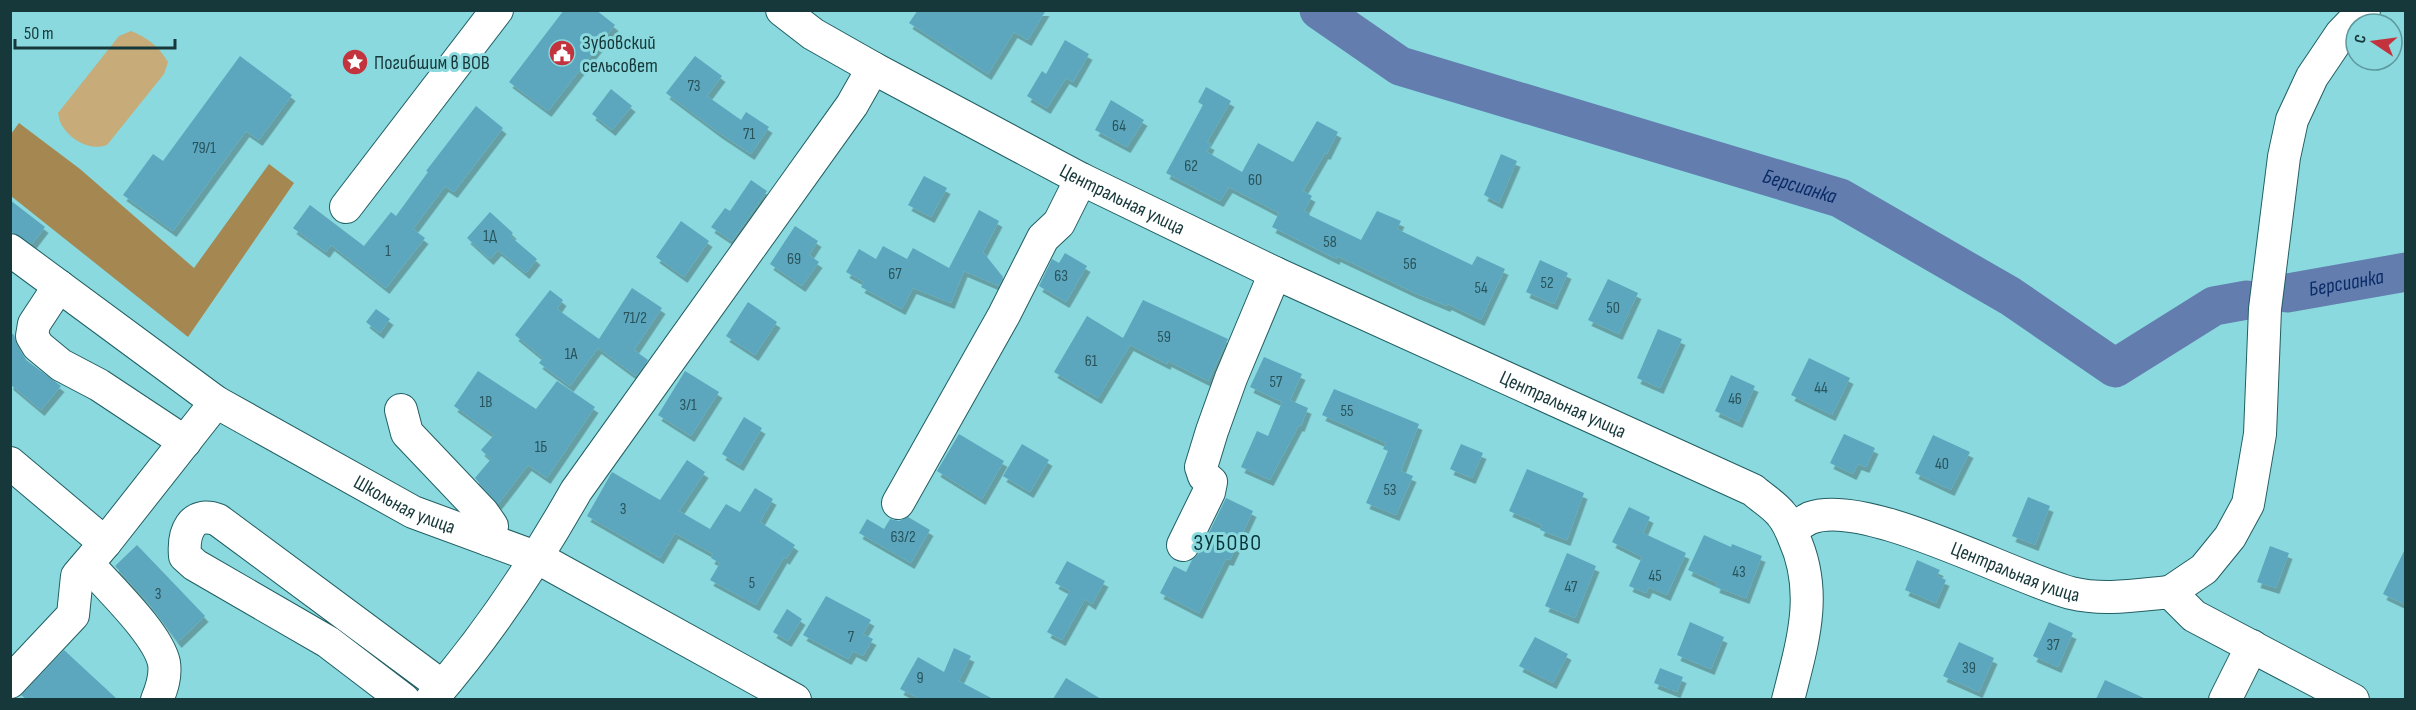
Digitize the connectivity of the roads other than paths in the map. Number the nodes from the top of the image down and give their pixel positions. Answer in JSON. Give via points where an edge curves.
{"nodes":[{"id":1,"x":497,"y":10,"type":"edge"},
{"id":2,"x":782,"y":10,"type":"edge"},
{"id":3,"x":2364,"y":10,"type":"edge"},
{"id":4,"x":873,"y":68,"type":"junction"},
{"id":5,"x":1081,"y":179,"type":"junction"},
{"id":6,"x":346,"y":207,"type":"dead end"},
{"id":7,"x":10,"y":250,"type":"edge"},
{"id":8,"x":1275,"y":273,"type":"junction"},
{"id":9,"x":49,"y":278,"type":"junction"},
{"id":10,"x":216,"y":402,"type":"junction"},
{"id":11,"x":401,"y":410,"type":"dead end"},
{"id":12,"x":185,"y":442,"type":"junction"},
{"id":13,"x":10,"y":463,"type":"edge"},
{"id":14,"x":898,"y":503,"type":"dead end"},
{"id":15,"x":1791,"y":530,"type":"junction"},
{"id":16,"x":489,"y":540,"type":"junction"},
{"id":17,"x":1182,"y":545,"type":"dead end"},
{"id":18,"x":97,"y":554,"type":"junction"},
{"id":19,"x":538,"y":558,"type":"junction"},
{"id":20,"x":2170,"y":592,"type":"junction"},
{"id":21,"x":2252,"y":646,"type":"junction"},
{"id":22,"x":10,"y":682,"type":"edge"},
{"id":23,"x":436,"y":693,"type":"edge"},
{"id":24,"x":158,"y":699,"type":"edge"},
{"id":25,"x":404,"y":699,"type":"edge"},
{"id":26,"x":795,"y":699,"type":"edge"},
{"id":27,"x":1788,"y":699,"type":"edge"},
{"id":28,"x":2225,"y":699,"type":"edge"},
{"id":29,"x":2353,"y":699,"type":"edge"}],
"edges":[{"from":1,"to":6,"type":"street"},
{"from":2,"to":4,"type":"street","name":"Центральная улица","via":[[813,34]]},
{"from":3,"to":20,"type":"street","via":[[2312,77],[2292,120],[2265,309],[2260,434],[2248,504],[2230,537],[2204,569]]},
{"from":4,"to":5,"type":"street","name":"Центральная улица"},
{"from":4,"to":19,"type":"street","via":[[852,105],[576,491]]},
{"from":5,"to":8,"type":"street","name":"Центральная улица"},
{"from":5,"to":14,"type":"street","via":[[1059,223],[1043,238]]},
{"from":7,"to":9,"type":"street","name":"Школьная улица"},
{"from":8,"to":15,"type":"street","name":"Центральная улица","via":[[1753,490],[1781,513]]},
{"from":8,"to":17,"type":"street","via":[[1212,431],[1201,467],[1211,482],[1209,492]]},
{"from":9,"to":10,"type":"street","name":"Школьная улица"},
{"from":9,"to":12,"type":"street","via":[[32,336],[38,346],[61,365],[99,385]]},
{"from":10,"to":12,"type":"street"},
{"from":10,"to":16,"type":"street","name":"Школьная улица","via":[[413,512]]},
{"from":11,"to":16,"type":"street","via":[[407,433],[492,526]]},
{"from":12,"to":18,"type":"street"},
{"from":13,"to":18,"type":"street"},
{"from":15,"to":20,"type":"street","name":"Центральная улица","via":[[1811,518],[1862,517],[2073,593],[2106,598]]},
{"from":15,"to":27,"type":"street","via":[[1808,581],[1802,639]]},
{"from":16,"to":19,"type":"street","name":"Школьная улица"},
{"from":18,"to":22,"type":"street","via":[[77,576],[73,615]]},
{"from":18,"to":24,"type":"street","via":[[156,642],[164,664],[164,684]]},
{"from":19,"to":23,"type":"street"},
{"from":19,"to":26,"type":"street","name":"Школьная улица"},
{"from":20,"to":21,"type":"street","via":[[2194,616]]},
{"from":21,"to":28,"type":"street"},
{"from":21,"to":29,"type":"street"},
{"from":23,"to":25,"type":"street","via":[[218,520],[208,516],[195,521],[186,532],[184,556],[195,565],[328,642]]}]}
